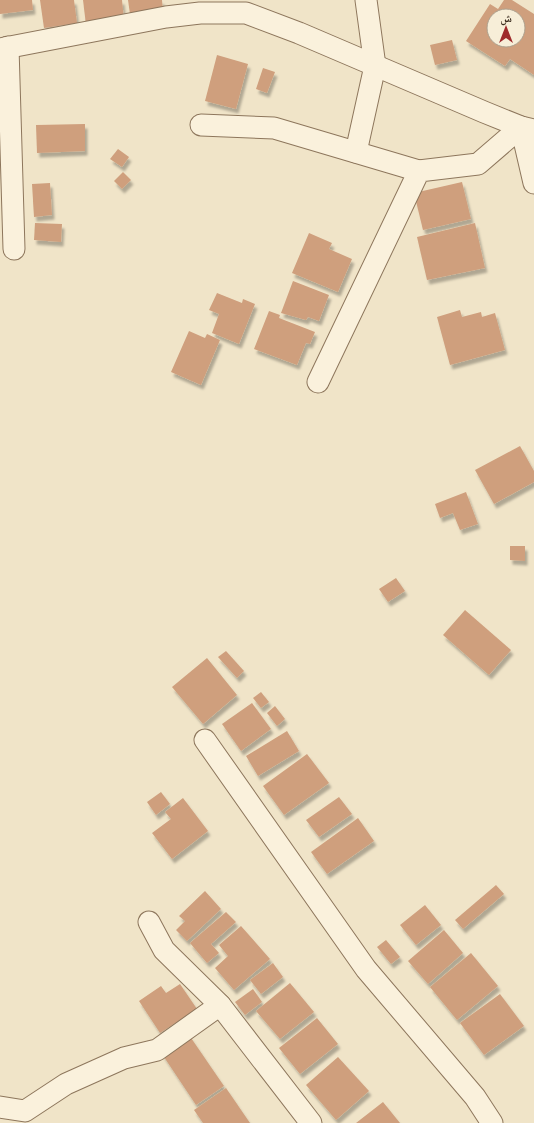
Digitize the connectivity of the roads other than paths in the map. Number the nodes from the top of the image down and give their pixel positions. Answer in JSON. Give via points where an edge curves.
{"nodes":[{"id":1,"x":366,"y":0,"type":"edge"},
{"id":2,"x":199,"y":6,"type":"edge"},
{"id":3,"x":4,"y":48,"type":"edge"},
{"id":4,"x":375,"y":66,"type":"junction"},
{"id":5,"x":202,"y":125,"type":"dead end"},
{"id":6,"x":527,"y":128,"type":"edge"},
{"id":7,"x":356,"y":152,"type":"junction"},
{"id":8,"x":419,"y":171,"type":"junction"},
{"id":9,"x":534,"y":183,"type":"edge"},
{"id":10,"x":14,"y":249,"type":"dead end"},
{"id":11,"x":318,"y":382,"type":"dead end"},
{"id":12,"x":205,"y":740,"type":"dead end"},
{"id":13,"x":149,"y":922,"type":"dead end"},
{"id":14,"x":220,"y":1005,"type":"junction"},
{"id":15,"x":0,"y":1107,"type":"edge"},
{"id":16,"x":26,"y":1117,"type":"edge"},
{"id":17,"x":311,"y":1123,"type":"edge"},
{"id":18,"x":492,"y":1123,"type":"edge"}],
"edges":[{"from":1,"to":4,"type":"street"},
{"from":2,"to":3,"type":"street","via":[[166,17]]},
{"from":2,"to":4,"type":"street","via":[[246,13]]},
{"from":3,"to":10,"type":"street"},
{"from":4,"to":6,"type":"street"},
{"from":4,"to":7,"type":"street"},
{"from":5,"to":7,"type":"street","via":[[274,128]]},
{"from":6,"to":8,"type":"street","via":[[478,164]]},
{"from":6,"to":9,"type":"street"},
{"from":7,"to":8,"type":"street"},
{"from":8,"to":11,"type":"street"},
{"from":12,"to":18,"type":"street","via":[[366,969],[475,1097]]},
{"from":13,"to":14,"type":"street","via":[[164,950]]},
{"from":14,"to":16,"type":"street","via":[[157,1050],[124,1058],[66,1084]]},
{"from":14,"to":17,"type":"street"},
{"from":15,"to":16,"type":"street"}]}
